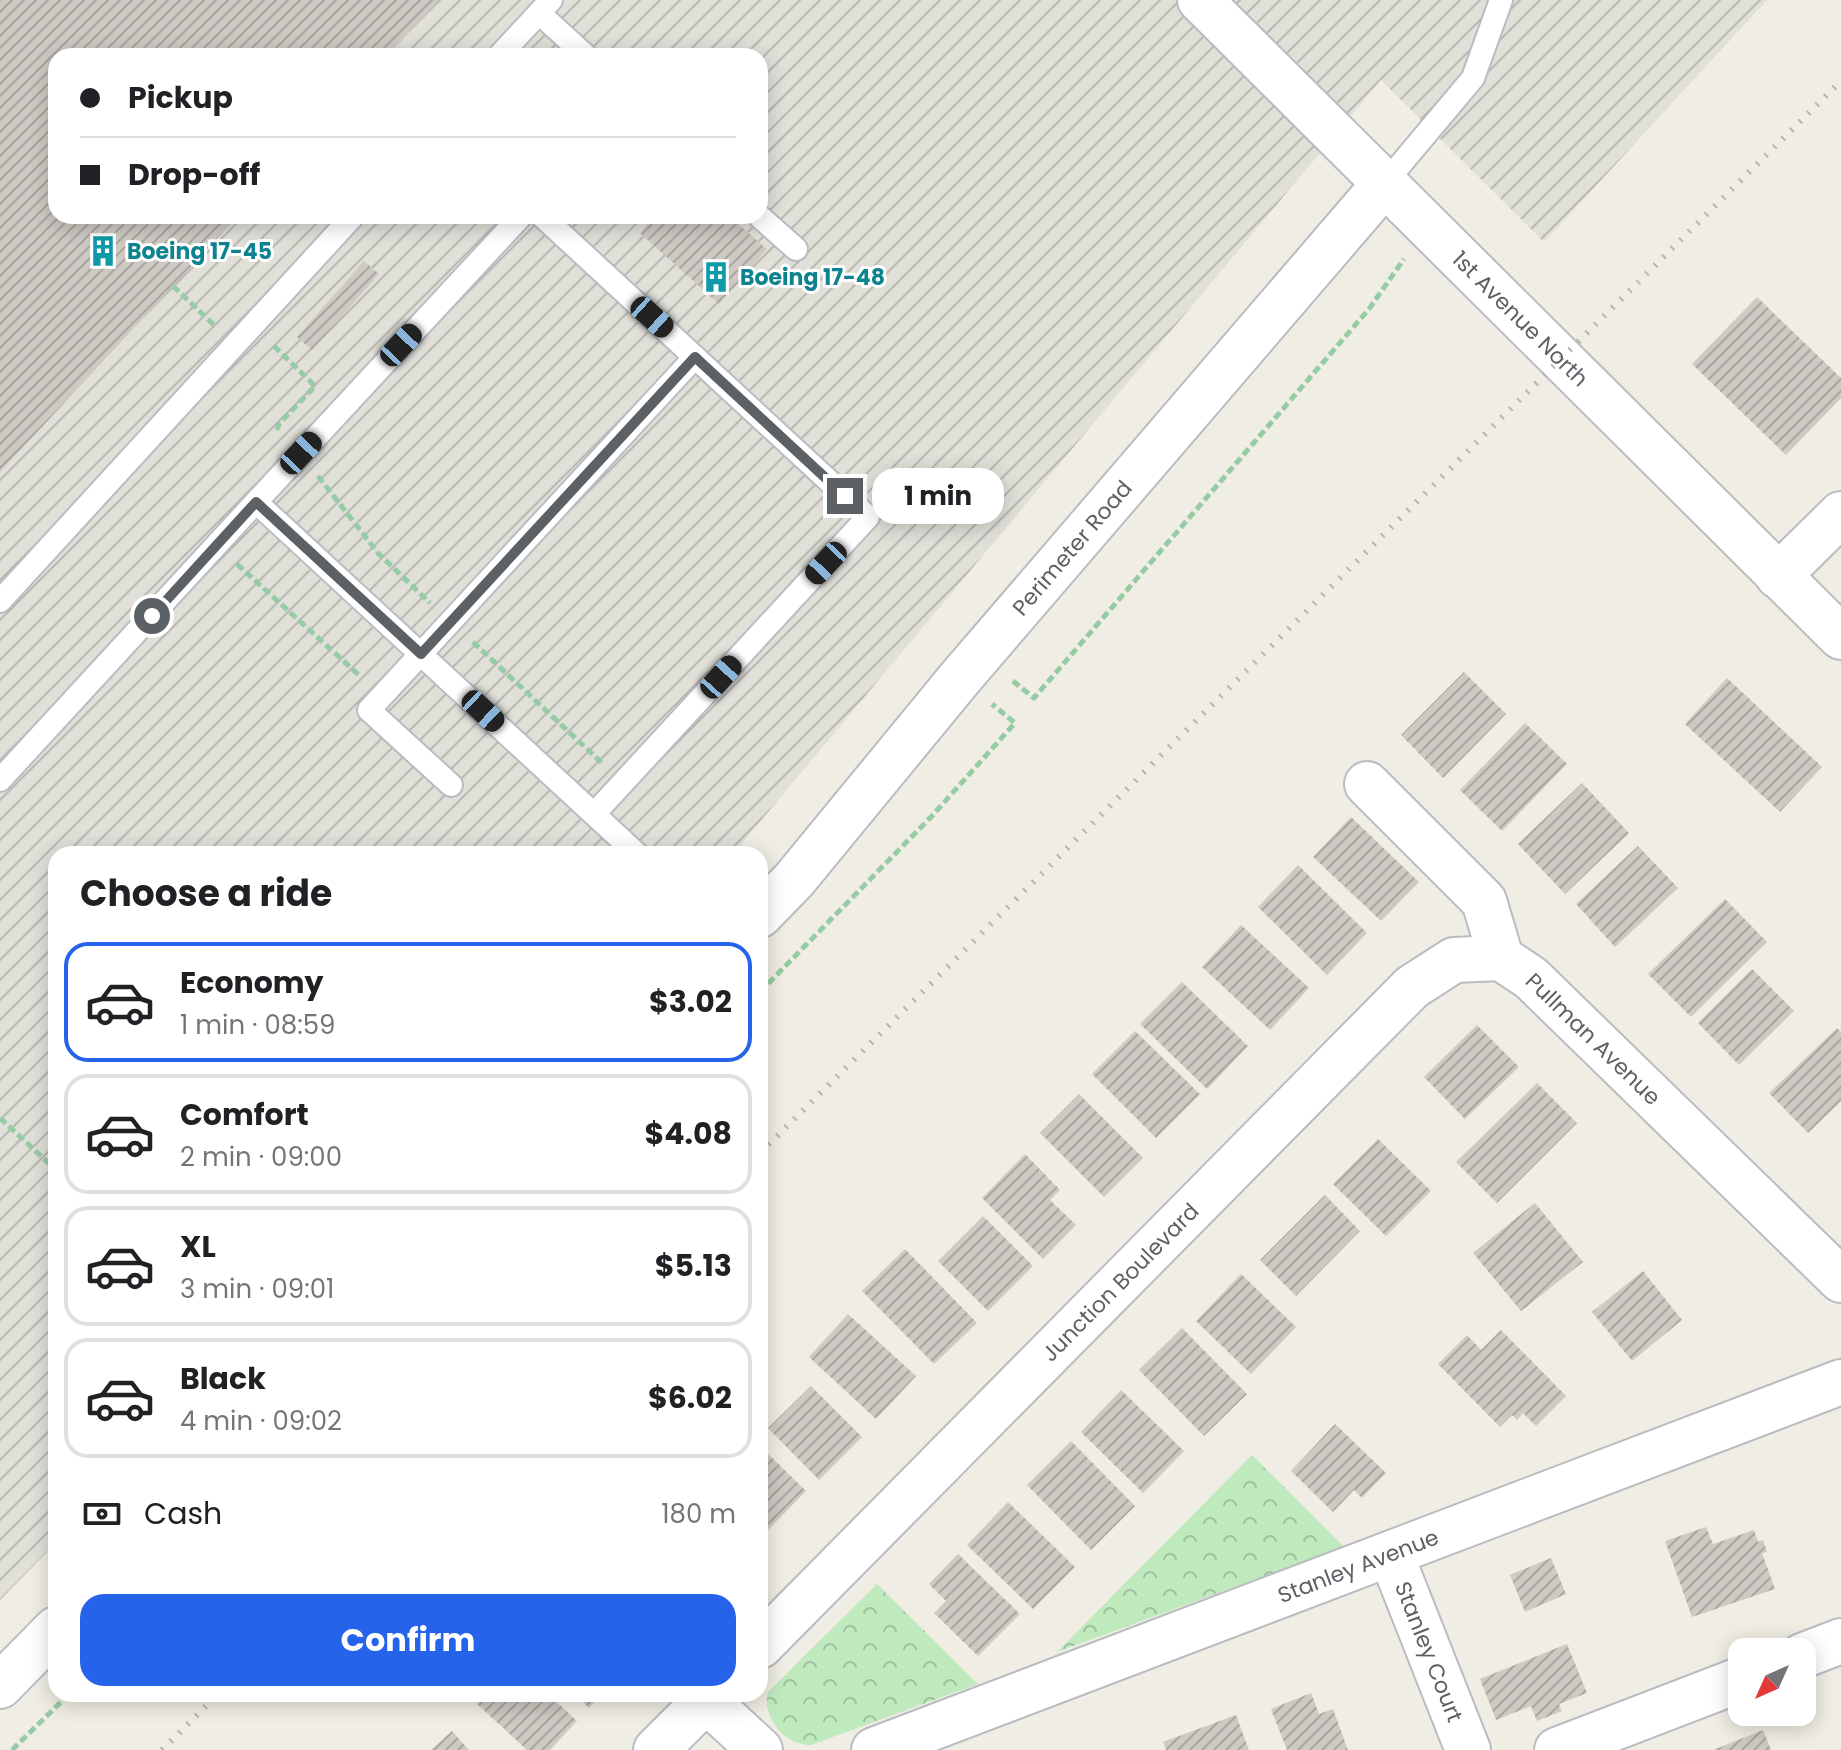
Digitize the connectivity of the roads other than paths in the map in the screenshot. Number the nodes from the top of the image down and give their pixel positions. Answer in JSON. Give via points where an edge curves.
{"nodes":[{"id":1,"x":1200,"y":0,"type":"edge"},
{"id":2,"x":1501,"y":0,"type":"edge"},
{"id":3,"x":545,"y":6,"type":"edge"},
{"id":4,"x":506,"y":48,"type":"edge"},
{"id":5,"x":579,"y":48,"type":"edge"},
{"id":6,"x":1385,"y":183,"type":"junction"},
{"id":7,"x":346,"y":224,"type":"edge"},
{"id":8,"x":514,"y":224,"type":"edge"},
{"id":9,"x":551,"y":224,"type":"edge"},
{"id":10,"x":768,"y":224,"type":"edge"},
{"id":11,"x":796,"y":249,"type":"dead end"},
{"id":12,"x":695,"y":357,"type":"junction"},
{"id":13,"x":256,"y":502,"type":"junction"},
{"id":14,"x":1841,"y":514,"type":"edge"},
{"id":15,"x":1778,"y":576,"type":"junction"},
{"id":16,"x":0,"y":601,"type":"edge"},
{"id":17,"x":1841,"y":637,"type":"edge"},
{"id":18,"x":421,"y":654,"type":"junction"},
{"id":19,"x":0,"y":780,"type":"edge"},
{"id":20,"x":1367,"y":784,"type":"dead end"},
{"id":21,"x":451,"y":785,"type":"dead end"},
{"id":22,"x":594,"y":814,"type":"junction"},
{"id":23,"x":628,"y":846,"type":"edge"},
{"id":24,"x":768,"y":907,"type":"edge"},
{"id":25,"x":1501,"y":958,"type":"junction"},
{"id":26,"x":1841,"y":1280,"type":"edge"},
{"id":27,"x":1841,"y":1382,"type":"edge"},
{"id":28,"x":1391,"y":1555,"type":"junction"},
{"id":29,"x":48,"y":1637,"type":"edge"},
{"id":30,"x":768,"y":1638,"type":"edge"},
{"id":31,"x":1841,"y":1641,"type":"edge"},
{"id":32,"x":1816,"y":1651,"type":"edge"},
{"id":33,"x":1728,"y":1684,"type":"edge"},
{"id":34,"x":0,"y":1686,"type":"edge"},
{"id":35,"x":704,"y":1702,"type":"edge"},
{"id":36,"x":714,"y":1702,"type":"edge"},
{"id":37,"x":656,"y":1750,"type":"edge"},
{"id":38,"x":760,"y":1750,"type":"edge"},
{"id":39,"x":874,"y":1750,"type":"edge"},
{"id":40,"x":1468,"y":1750,"type":"edge"},
{"id":41,"x":1557,"y":1750,"type":"edge"}],
"edges":[{"from":1,"to":6,"type":"street","name":"1st Avenue North"},
{"from":2,"to":6,"type":"lane","via":[[1473,78]]},
{"from":3,"to":4,"type":"lane"},
{"from":3,"to":5,"type":"lane"},
{"from":6,"to":15,"type":"street","name":"1st Avenue North"},
{"from":6,"to":24,"type":"street","name":"Perimeter Road"},
{"from":7,"to":16,"type":"lane"},
{"from":8,"to":13,"type":"lane"},
{"from":9,"to":12,"type":"lane"},
{"from":10,"to":11,"type":"lane"},
{"from":12,"to":18,"type":"lane"},
{"from":12,"to":22,"type":"lane","via":[[868,517]]},
{"from":13,"to":18,"type":"lane"},
{"from":13,"to":19,"type":"lane"},
{"from":14,"to":15,"type":"street"},
{"from":15,"to":17,"type":"street","name":"1st Avenue North"},
{"from":18,"to":21,"type":"lane","via":[[369,710]]},
{"from":18,"to":22,"type":"lane"},
{"from":20,"to":25,"type":"street","via":[[1484,901]]},
{"from":22,"to":23,"type":"lane"},
{"from":25,"to":26,"type":"street","name":"Pullman Avenue","via":[[1531,978]]},
{"from":25,"to":30,"type":"street","name":"Junction Boulevard","via":[[1454,960],[1412,987]]},
{"from":27,"to":28,"type":"street","name":"Stanley Avenue"},
{"from":28,"to":39,"type":"street","name":"Stanley Avenue"},
{"from":28,"to":40,"type":"street","name":"Stanley Court"},
{"from":29,"to":34,"type":"street"},
{"from":31,"to":32,"type":"street"},
{"from":33,"to":41,"type":"street"},
{"from":35,"to":37,"type":"street"},
{"from":36,"to":38,"type":"street"}]}
